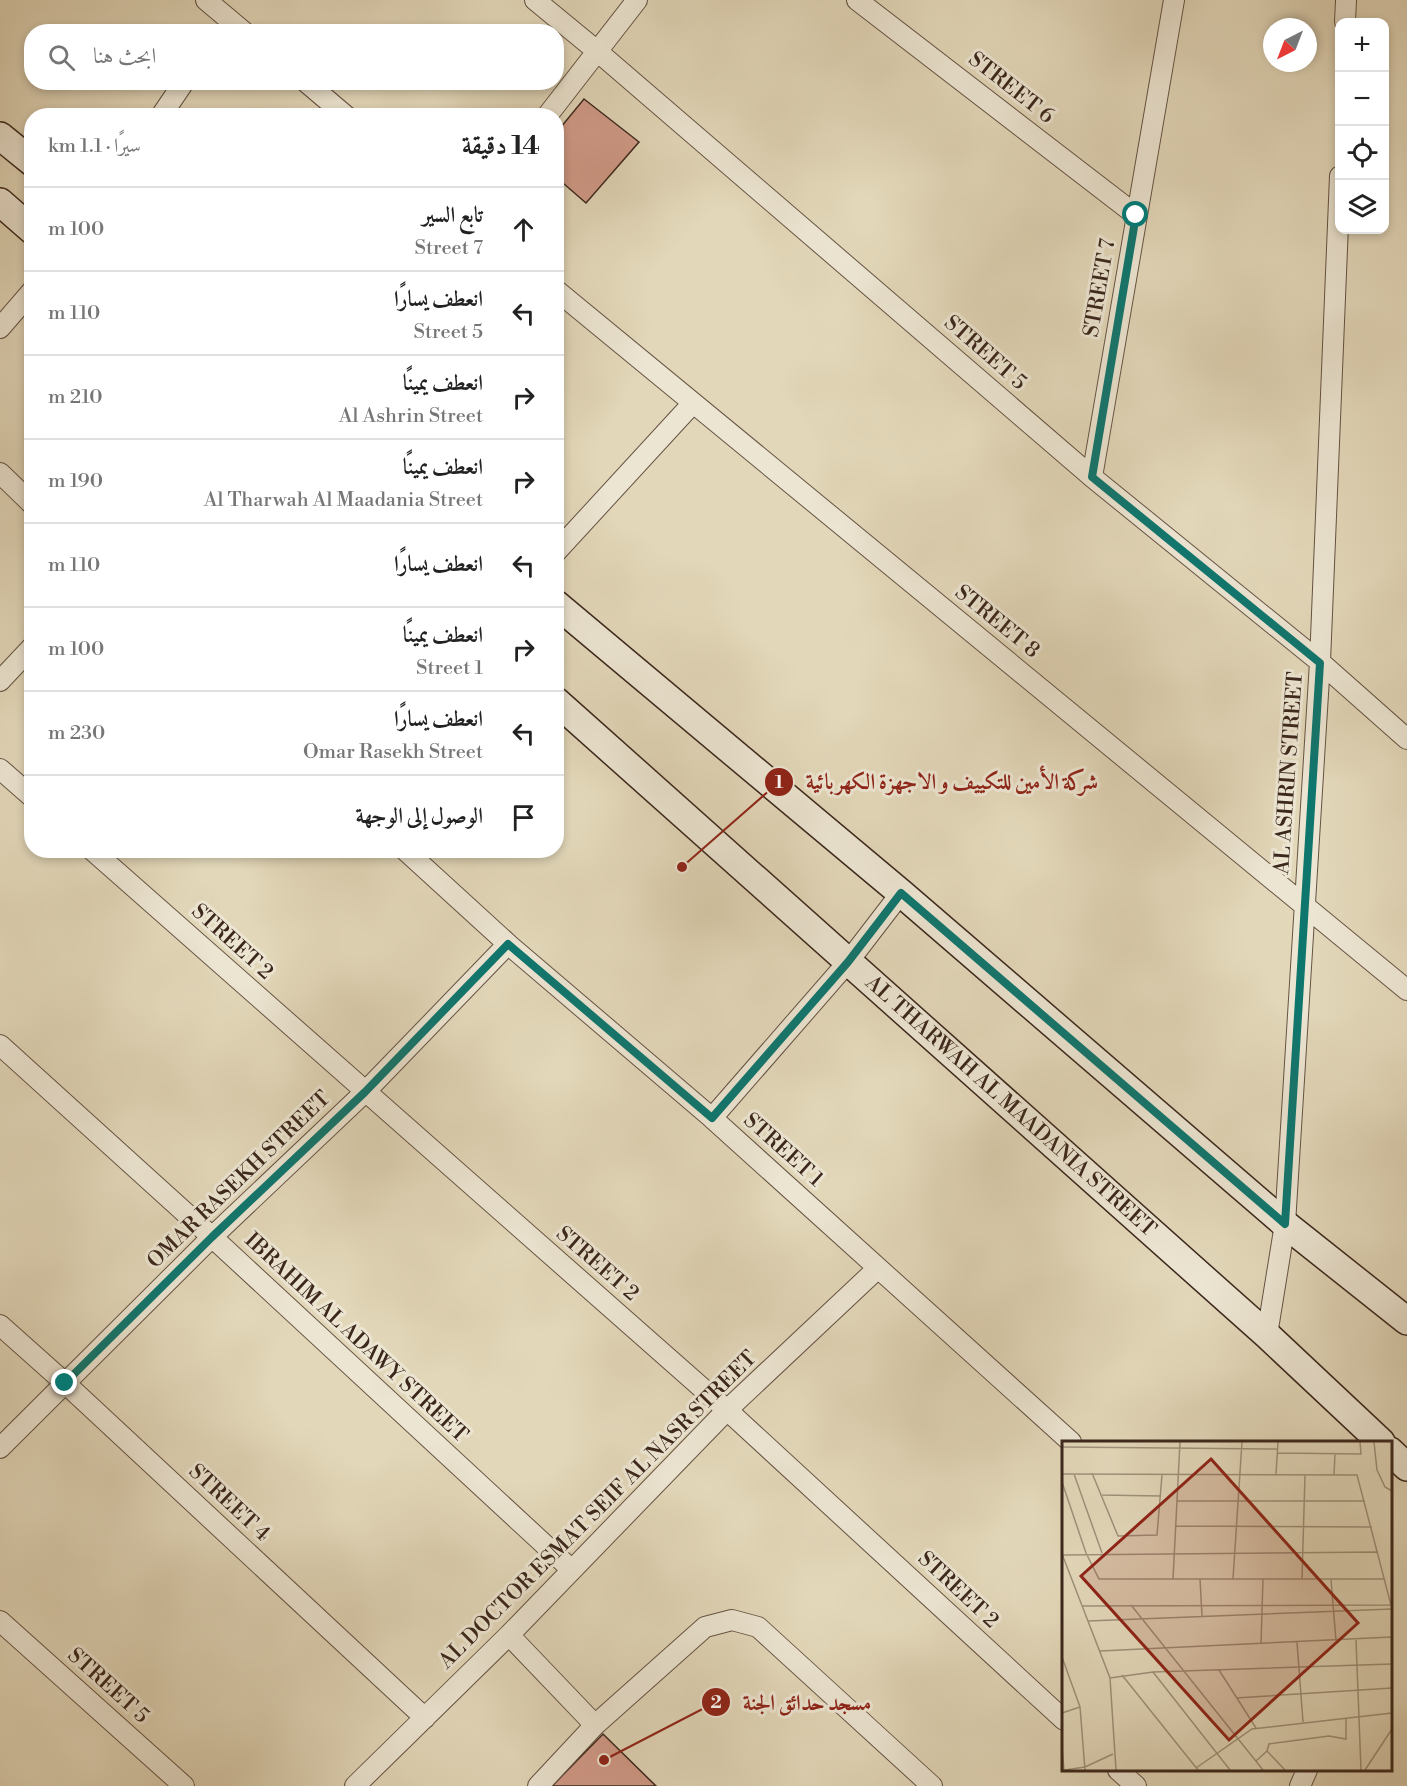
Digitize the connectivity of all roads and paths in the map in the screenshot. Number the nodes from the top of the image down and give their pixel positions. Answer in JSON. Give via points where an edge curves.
{"nodes":[{"id":1,"x":206,"y":0,"type":"edge"},
{"id":2,"x":535,"y":0,"type":"edge"},
{"id":3,"x":637,"y":0,"type":"edge"},
{"id":4,"x":857,"y":0,"type":"edge"},
{"id":5,"x":1174,"y":0,"type":"edge"},
{"id":6,"x":1346,"y":0,"type":"edge"},
{"id":7,"x":1346,"y":18,"type":"edge"},
{"id":8,"x":228,"y":24,"type":"edge"},
{"id":9,"x":597,"y":51,"type":"junction"},
{"id":10,"x":179,"y":90,"type":"edge"},
{"id":11,"x":315,"y":90,"type":"edge"},
{"id":12,"x":166,"y":108,"type":"edge"},
{"id":13,"x":337,"y":108,"type":"edge"},
{"id":14,"x":553,"y":108,"type":"edge"},
{"id":15,"x":0,"y":136,"type":"edge"},
{"id":16,"x":24,"y":156,"type":"edge"},
{"id":17,"x":1340,"y":180,"type":"edge"},
{"id":18,"x":0,"y":202,"type":"edge"},
{"id":19,"x":1136,"y":215,"type":"junction"},
{"id":20,"x":24,"y":223,"type":"edge"},
{"id":21,"x":564,"y":297,"type":"edge"},
{"id":22,"x":24,"y":300,"type":"edge"},
{"id":23,"x":0,"y":328,"type":"edge"},
{"id":24,"x":693,"y":403,"type":"junction"},
{"id":25,"x":0,"y":473,"type":"edge"},
{"id":26,"x":1092,"y":477,"type":"junction"},
{"id":27,"x":24,"y":496,"type":"edge"},
{"id":28,"x":564,"y":543,"type":"edge"},
{"id":29,"x":564,"y":611,"type":"edge"},
{"id":30,"x":24,"y":656,"type":"edge"},
{"id":31,"x":1320,"y":663,"type":"junction"},
{"id":32,"x":0,"y":681,"type":"edge"},
{"id":33,"x":564,"y":708,"type":"edge"},
{"id":34,"x":1407,"y":739,"type":"edge"},
{"id":35,"x":0,"y":769,"type":"edge"},
{"id":36,"x":24,"y":789,"type":"edge"},
{"id":37,"x":101,"y":858,"type":"edge"},
{"id":38,"x":414,"y":858,"type":"edge"},
{"id":39,"x":901,"y":893,"type":"junction"},
{"id":40,"x":1305,"y":906,"type":"junction"},
{"id":41,"x":508,"y":944,"type":"junction"},
{"id":42,"x":848,"y":962,"type":"junction"},
{"id":43,"x":1407,"y":990,"type":"edge"},
{"id":44,"x":0,"y":1045,"type":"edge"},
{"id":45,"x":365,"y":1092,"type":"junction"},
{"id":46,"x":712,"y":1118,"type":"junction"},
{"id":47,"x":1285,"y":1224,"type":"junction"},
{"id":48,"x":212,"y":1237,"type":"junction"},
{"id":49,"x":877,"y":1269,"type":"junction"},
{"id":50,"x":1407,"y":1321,"type":"edge"},
{"id":51,"x":0,"y":1325,"type":"edge"},
{"id":52,"x":1268,"y":1335,"type":"junction"},
{"id":53,"x":65,"y":1383,"type":"junction"},
{"id":54,"x":727,"y":1410,"type":"junction"},
{"id":55,"x":1069,"y":1441,"type":"edge"},
{"id":56,"x":1379,"y":1441,"type":"edge"},
{"id":57,"x":0,"y":1448,"type":"edge"},
{"id":58,"x":1392,"y":1453,"type":"edge"},
{"id":59,"x":1407,"y":1467,"type":"edge"},
{"id":60,"x":572,"y":1570,"type":"junction"},
{"id":61,"x":0,"y":1621,"type":"edge"},
{"id":62,"x":509,"y":1635,"type":"junction"},
{"id":63,"x":424,"y":1718,"type":"junction"},
{"id":64,"x":1062,"y":1718,"type":"edge"},
{"id":65,"x":595,"y":1725,"type":"junction"},
{"id":66,"x":1119,"y":1771,"type":"edge"},
{"id":67,"x":1307,"y":1771,"type":"edge"},
{"id":68,"x":184,"y":1786,"type":"edge"},
{"id":69,"x":355,"y":1786,"type":"edge"},
{"id":70,"x":538,"y":1786,"type":"edge"},
{"id":71,"x":932,"y":1786,"type":"edge"},
{"id":72,"x":1136,"y":1786,"type":"edge"},
{"id":73,"x":1300,"y":1786,"type":"edge"}],
"edges":[{"from":1,"to":8,"type":"street"},
{"from":2,"to":9,"type":"street","name":"STREET 5"},
{"from":3,"to":9,"type":"street"},
{"from":4,"to":19,"type":"street","name":"STREET 6"},
{"from":5,"to":19,"type":"street","name":"STREET 7"},
{"from":6,"to":7,"type":"street"},
{"from":9,"to":14,"type":"street"},
{"from":9,"to":26,"type":"street","name":"STREET 5"},
{"from":10,"to":12,"type":"street"},
{"from":11,"to":13,"type":"street"},
{"from":15,"to":16,"type":"street"},
{"from":17,"to":31,"type":"street","name":"AL ASHRIN STREET"},
{"from":18,"to":20,"type":"street"},
{"from":19,"to":26,"type":"street","name":"STREET 7"},
{"from":21,"to":24,"type":"street","name":"STREET 8"},
{"from":22,"to":23,"type":"street"},
{"from":24,"to":28,"type":"street"},
{"from":24,"to":40,"type":"street","name":"STREET 8"},
{"from":25,"to":27,"type":"street"},
{"from":26,"to":31,"type":"street","name":"STREET 5"},
{"from":29,"to":39,"type":"street"},
{"from":30,"to":32,"type":"street"},
{"from":31,"to":34,"type":"street","name":"STREET 5"},
{"from":31,"to":40,"type":"street","name":"AL ASHRIN STREET"},
{"from":33,"to":42,"type":"street","name":"AL THARWAH AL MAADANIA STREET"},
{"from":35,"to":36,"type":"street"},
{"from":37,"to":45,"type":"street","name":"STREET 2"},
{"from":38,"to":41,"type":"street","name":"STREET 1"},
{"from":39,"to":42,"type":"street"},
{"from":39,"to":47,"type":"street"},
{"from":40,"to":43,"type":"street","name":"STREET 8"},
{"from":40,"to":47,"type":"street","name":"AL ASHRIN STREET"},
{"from":41,"to":45,"type":"street","name":"OMAR RASEKH STREET"},
{"from":41,"to":46,"type":"street","name":"STREET 1"},
{"from":42,"to":46,"type":"street"},
{"from":42,"to":52,"type":"street","name":"AL THARWAH AL MAADANIA STREET"},
{"from":44,"to":48,"type":"street","name":"IBRAHIM AL ADAWY STREET"},
{"from":45,"to":48,"type":"street","name":"OMAR RASEKH STREET"},
{"from":45,"to":54,"type":"street","name":"STREET 2"},
{"from":46,"to":49,"type":"street","name":"STREET 1"},
{"from":47,"to":50,"type":"street"},
{"from":47,"to":52,"type":"street","name":"AL ASHRIN STREET"},
{"from":48,"to":53,"type":"street","name":"OMAR RASEKH STREET"},
{"from":48,"to":60,"type":"street","name":"IBRAHIM AL ADAWY STREET"},
{"from":49,"to":54,"type":"street","name":"AL DOCTOR ESMAT SEIF AL NASR STREET"},
{"from":49,"to":55,"type":"street","name":"STREET 1"},
{"from":51,"to":53,"type":"street","name":"STREET 4"},
{"from":52,"to":56,"type":"street","name":"AL THARWAH AL MAADANIA STREET"},
{"from":53,"to":57,"type":"street","name":"OMAR RASEKH STREET"},
{"from":53,"to":63,"type":"street","name":"STREET 4"},
{"from":54,"to":60,"type":"street","name":"AL DOCTOR ESMAT SEIF AL NASR STREET"},
{"from":54,"to":64,"type":"street","name":"STREET 2"},
{"from":58,"to":59,"type":"street"},
{"from":60,"to":62,"type":"street","name":"AL DOCTOR ESMAT SEIF AL NASR STREET"},
{"from":61,"to":68,"type":"street","name":"STREET 5"},
{"from":62,"to":63,"type":"street","name":"AL DOCTOR ESMAT SEIF AL NASR STREET"},
{"from":62,"to":65,"type":"street"},
{"from":63,"to":69,"type":"street","name":"AL DOCTOR ESMAT SEIF AL NASR STREET"},
{"from":65,"to":70,"type":"street"},
{"from":65,"to":71,"type":"street","via":[[705,1627],[732,1620],[758,1627]]},
{"from":66,"to":72,"type":"street"},
{"from":67,"to":73,"type":"street"}]}
